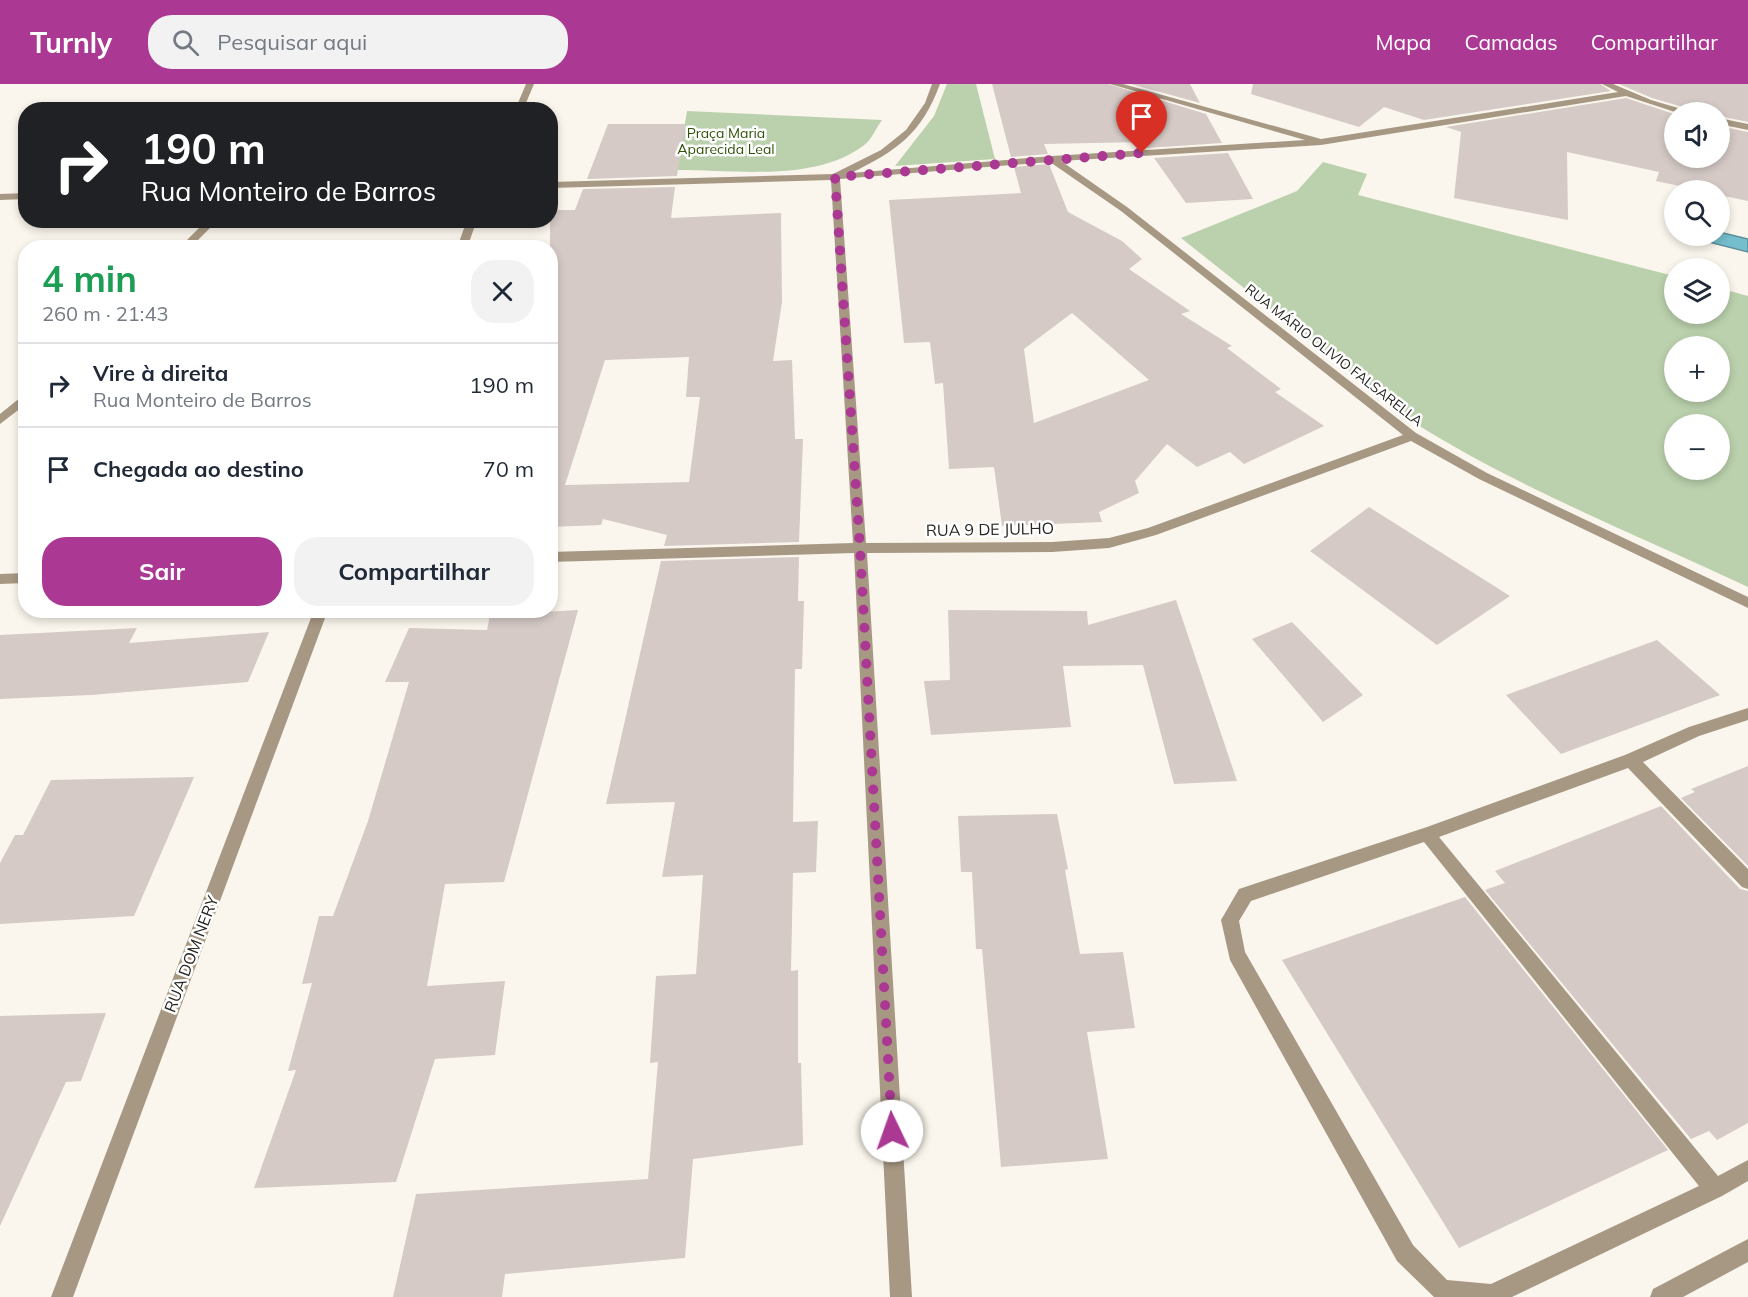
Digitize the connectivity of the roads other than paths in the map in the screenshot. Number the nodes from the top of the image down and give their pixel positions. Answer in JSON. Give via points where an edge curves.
{"nodes":[{"id":1,"x":530,"y":84,"type":"edge"},
{"id":2,"x":936,"y":84,"type":"edge"},
{"id":3,"x":1114,"y":84,"type":"edge"},
{"id":4,"x":1606,"y":84,"type":"edge"},
{"id":5,"x":1627,"y":93,"type":"junction"},
{"id":6,"x":522,"y":102,"type":"edge"},
{"id":7,"x":1664,"y":106,"type":"edge"},
{"id":8,"x":1730,"y":123,"type":"edge"},
{"id":9,"x":1748,"y":127,"type":"edge"},
{"id":10,"x":1321,"y":142,"type":"junction"},
{"id":11,"x":1052,"y":159,"type":"junction"},
{"id":12,"x":835,"y":177,"type":"junction"},
{"id":13,"x":558,"y":185,"type":"edge"},
{"id":14,"x":0,"y":196,"type":"edge"},
{"id":15,"x":18,"y":196,"type":"edge"},
{"id":16,"x":205,"y":228,"type":"edge"},
{"id":17,"x":192,"y":240,"type":"edge"},
{"id":18,"x":18,"y":404,"type":"edge"},
{"id":19,"x":0,"y":420,"type":"edge"},
{"id":20,"x":1412,"y":436,"type":"junction"},
{"id":21,"x":860,"y":548,"type":"junction"},
{"id":22,"x":558,"y":557,"type":"edge"},
{"id":23,"x":18,"y":578,"type":"edge"},
{"id":24,"x":0,"y":579,"type":"edge"},
{"id":25,"x":1748,"y":603,"type":"edge"},
{"id":26,"x":318,"y":618,"type":"edge"},
{"id":27,"x":1748,"y":714,"type":"edge"},
{"id":28,"x":1631,"y":760,"type":"junction"},
{"id":29,"x":1427,"y":834,"type":"junction"},
{"id":30,"x":1748,"y":881,"type":"edge"},
{"id":31,"x":1748,"y":1170,"type":"edge"},
{"id":32,"x":1715,"y":1189,"type":"junction"},
{"id":33,"x":1748,"y":1250,"type":"edge"},
{"id":34,"x":62,"y":1297,"type":"edge"},
{"id":35,"x":901,"y":1297,"type":"edge"},
{"id":36,"x":1661,"y":1297,"type":"edge"}],
"edges":[{"from":1,"to":6,"type":"street"},
{"from":2,"to":12,"type":"street","via":[[922,117],[891,150]]},
{"from":3,"to":10,"type":"street"},
{"from":4,"to":5,"type":"street"},
{"from":5,"to":7,"type":"street"},
{"from":5,"to":10,"type":"street"},
{"from":8,"to":9,"type":"street"},
{"from":10,"to":11,"type":"street"},
{"from":11,"to":12,"type":"street"},
{"from":11,"to":20,"type":"street","name":"RUA MÁRIO OLIVIO FALSARELLA","via":[[1124,209]]},
{"from":12,"to":13,"type":"street"},
{"from":12,"to":21,"type":"street"},
{"from":14,"to":15,"type":"street"},
{"from":16,"to":17,"type":"street"},
{"from":18,"to":19,"type":"street"},
{"from":20,"to":21,"type":"street","name":"RUA 9 DE JULHO","via":[[1109,543]]},
{"from":20,"to":25,"type":"street","name":"RUA MÁRIO OLIVIO FALSARELLA","via":[[1483,476]]},
{"from":21,"to":22,"type":"street","name":"RUA 9 DE JULHO"},
{"from":21,"to":35,"type":"street"},
{"from":23,"to":24,"type":"street"},
{"from":26,"to":34,"type":"street","name":"RUA DOM NERY"},
{"from":27,"to":28,"type":"street","via":[[1694,731]]},
{"from":28,"to":29,"type":"street"},
{"from":28,"to":30,"type":"street"},
{"from":29,"to":32,"type":"street"},
{"from":29,"to":32,"type":"street","via":[[1245,895],[1230,920],[1236,954],[1405,1252],[1442,1290],[1492,1295]]},
{"from":31,"to":32,"type":"street"},
{"from":33,"to":36,"type":"street"}]}
